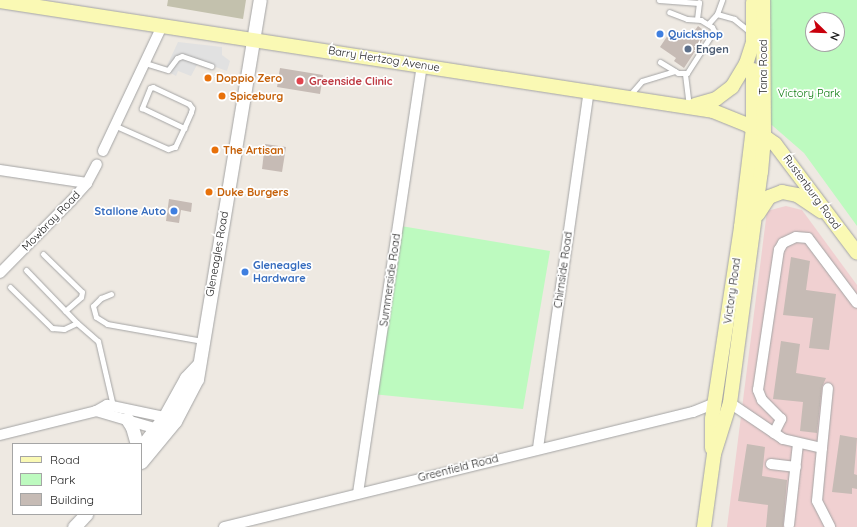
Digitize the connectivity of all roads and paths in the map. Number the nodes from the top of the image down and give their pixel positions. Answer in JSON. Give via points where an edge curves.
{"nodes":[{"id":1,"x":260,"y":0,"type":"edge"},
{"id":2,"x":659,"y":0,"type":"edge"},
{"id":3,"x":722,"y":0,"type":"edge"},
{"id":4,"x":754,"y":0,"type":"edge"},
{"id":5,"x":763,"y":0,"type":"edge"},
{"id":6,"x":9,"y":2,"type":"edge"},
{"id":7,"x":699,"y":2,"type":"edge"},
{"id":8,"x":55,"y":5,"type":"edge"},
{"id":9,"x":669,"y":12,"type":"dead end"},
{"id":10,"x":717,"y":14,"type":"junction"},
{"id":11,"x":697,"y":18,"type":"junction"},
{"id":12,"x":708,"y":24,"type":"junction"},
{"id":13,"x":162,"y":26,"type":"junction"},
{"id":14,"x":753,"y":39,"type":"junction"},
{"id":15,"x":254,"y":40,"type":"junction"},
{"id":16,"x":145,"y":62,"type":"junction"},
{"id":17,"x":660,"y":62,"type":"dead end"},
{"id":18,"x":211,"y":66,"type":"dead end"},
{"id":19,"x":422,"y":66,"type":"junction"},
{"id":20,"x":674,"y":71,"type":"junction"},
{"id":21,"x":685,"y":74,"type":"junction"},
{"id":22,"x":589,"y":91,"type":"junction"},
{"id":23,"x":628,"y":97,"type":"junction"},
{"id":24,"x":691,"y":106,"type":"junction"},
{"id":25,"x":116,"y":126,"type":"junction"},
{"id":26,"x":184,"y":128,"type":"junction"},
{"id":27,"x":758,"y":131,"type":"junction"},
{"id":28,"x":103,"y":151,"type":"dead end"},
{"id":29,"x":97,"y":164,"type":"dead end"},
{"id":30,"x":0,"y":170,"type":"edge"},
{"id":31,"x":87,"y":183,"type":"junction"},
{"id":32,"x":832,"y":220,"type":"junction"},
{"id":33,"x":754,"y":226,"type":"junction"},
{"id":34,"x":857,"y":253,"type":"edge"},
{"id":35,"x":43,"y":254,"type":"dead end"},
{"id":36,"x":26,"y":270,"type":"dead end"},
{"id":37,"x":0,"y":273,"type":"edge"},
{"id":38,"x":10,"y":287,"type":"dead end"},
{"id":39,"x":111,"y":294,"type":"dead end"},
{"id":40,"x":857,"y":303,"type":"edge"},
{"id":41,"x":66,"y":311,"type":"junction"},
{"id":42,"x":77,"y":323,"type":"junction"},
{"id":43,"x":202,"y":341,"type":"junction"},
{"id":44,"x":723,"y":352,"type":"junction"},
{"id":45,"x":828,"y":388,"type":"dead end"},
{"id":46,"x":715,"y":403,"type":"junction"},
{"id":47,"x":730,"y":404,"type":"junction"},
{"id":48,"x":114,"y":406,"type":"junction"},
{"id":49,"x":96,"y":411,"type":"junction"},
{"id":50,"x":693,"y":412,"type":"junction"},
{"id":51,"x":127,"y":419,"type":"junction"},
{"id":52,"x":170,"y":419,"type":"junction"},
{"id":53,"x":712,"y":419,"type":"junction"},
{"id":54,"x":162,"y":430,"type":"junction"},
{"id":55,"x":774,"y":433,"type":"junction"},
{"id":56,"x":0,"y":435,"type":"edge"},
{"id":57,"x":137,"y":443,"type":"edge"},
{"id":58,"x":798,"y":444,"type":"junction"},
{"id":59,"x":142,"y":446,"type":"edge"},
{"id":60,"x":538,"y":448,"type":"junction"},
{"id":61,"x":822,"y":448,"type":"junction"},
{"id":62,"x":713,"y":450,"type":"junction"},
{"id":63,"x":142,"y":460,"type":"edge"},
{"id":64,"x":771,"y":464,"type":"dead end"},
{"id":65,"x":796,"y":467,"type":"junction"},
{"id":66,"x":358,"y":493,"type":"junction"},
{"id":67,"x":85,"y":515,"type":"edge"},
{"id":68,"x":789,"y":525,"type":"dead end"},
{"id":69,"x":74,"y":527,"type":"edge"},
{"id":70,"x":224,"y":527,"type":"edge"},
{"id":71,"x":704,"y":527,"type":"edge"},
{"id":72,"x":830,"y":527,"type":"edge"}],
"edges":[{"from":1,"to":15,"type":"street","name":"Gleneagles Road"},
{"from":2,"to":7,"type":"lane"},
{"from":3,"to":10,"type":"lane"},
{"from":4,"to":14,"type":"main road","name":"Tana Road"},
{"from":5,"to":27,"type":"main road","name":"Tana Road"},
{"from":6,"to":8,"type":"main road","name":"Barry Hertzog Avenue"},
{"from":7,"to":11,"type":"lane"},
{"from":8,"to":13,"type":"main road","name":"Barry Hertzog Avenue"},
{"from":9,"to":11,"type":"lane","via":[[687,19]]},
{"from":10,"to":12,"type":"lane"},
{"from":10,"to":14,"type":"lane","via":[[741,22]]},
{"from":11,"to":12,"type":"lane"},
{"from":12,"to":21,"type":"lane","via":[[713,29],[713,35]]},
{"from":13,"to":15,"type":"main road","name":"Barry Hertzog Avenue"},
{"from":13,"to":16,"type":"street"},
{"from":14,"to":24,"type":"main road","via":[[746,64],[732,87],[716,99]]},
{"from":14,"to":27,"type":"main road","name":"Tana Road"},
{"from":15,"to":19,"type":"main road","name":"Barry Hertzog Avenue"},
{"from":15,"to":43,"type":"street","name":"Gleneagles Road"},
{"from":16,"to":18,"type":"lane","via":[[168,70],[177,58],[182,56]]},
{"from":16,"to":25,"type":"street"},
{"from":17,"to":20,"type":"lane"},
{"from":19,"to":22,"type":"main road","name":"Barry Hertzog Avenue"},
{"from":19,"to":66,"type":"street","name":"Summerside Road"},
{"from":20,"to":21,"type":"lane"},
{"from":20,"to":23,"type":"lane","via":[[642,81]]},
{"from":21,"to":24,"type":"lane"},
{"from":22,"to":23,"type":"main road","name":"Barry Hertzog Avenue"},
{"from":22,"to":60,"type":"street","name":"Chirnside Road"},
{"from":23,"to":24,"type":"main road","name":"Barry Hertzog Avenue"},
{"from":24,"to":27,"type":"main road","name":"Barry Hertzog Avenue","via":[[719,113]]},
{"from":25,"to":26,"type":"lane","via":[[170,149],[175,147]]},
{"from":25,"to":28,"type":"street"},
{"from":26,"to":26,"type":"lane","via":[[191,106],[155,88],[150,88],[142,108]]},
{"from":27,"to":32,"type":"main road","name":"Rustenburg Road","via":[[789,160]]},
{"from":27,"to":33,"type":"main road","name":"Victory Road"},
{"from":27,"to":44,"type":"main road","name":"Victory Road"},
{"from":29,"to":31,"type":"street","name":"Mowbray Road"},
{"from":30,"to":31,"type":"street"},
{"from":31,"to":37,"type":"street","name":"Mowbray Road"},
{"from":32,"to":33,"type":"main road","via":[[802,197],[782,192],[772,195],[764,203]]},
{"from":32,"to":34,"type":"main road","name":"Rustenburg Road"},
{"from":33,"to":47,"type":"main road","name":"Victory Road"},
{"from":35,"to":41,"type":"lane","via":[[82,292]]},
{"from":36,"to":41,"type":"lane"},
{"from":38,"to":42,"type":"lane","via":[[52,328],[64,329]]},
{"from":39,"to":43,"type":"lane","via":[[101,298],[93,306],[96,317],[108,324]]},
{"from":40,"to":55,"type":"street","via":[[808,238],[796,237],[783,243],[779,250],[758,390],[762,400],[780,419]]},
{"from":41,"to":42,"type":"lane"},
{"from":42,"to":48,"type":"lane","via":[[98,341]]},
{"from":43,"to":52,"type":"street","name":"Gleneagles Road","via":[[194,386]]},
{"from":44,"to":46,"type":"main road","name":"Victory Road"},
{"from":44,"to":47,"type":"main road","via":[[722,391]]},
{"from":45,"to":61,"type":"street"},
{"from":46,"to":50,"type":"street","name":"Greenfield Road"},
{"from":46,"to":53,"type":"main road","name":"Victory Road"},
{"from":47,"to":55,"type":"street"},
{"from":47,"to":62,"type":"main road","name":"Victory Road"},
{"from":48,"to":49,"type":"street","via":[[107,405]]},
{"from":48,"to":52,"type":"street"},
{"from":49,"to":51,"type":"street"},
{"from":49,"to":56,"type":"street"},
{"from":50,"to":53,"type":"street","via":[[706,414]]},
{"from":50,"to":60,"type":"street","name":"Greenfield Road"},
{"from":51,"to":54,"type":"street"},
{"from":51,"to":57,"type":"street"},
{"from":52,"to":54,"type":"street","name":"Gleneagles Road"},
{"from":53,"to":62,"type":"main road","name":"Victory Road"},
{"from":54,"to":59,"type":"street","name":"Gleneagles Road"},
{"from":54,"to":63,"type":"street","name":"Gleneagles Road"},
{"from":55,"to":58,"type":"street"},
{"from":58,"to":61,"type":"street"},
{"from":58,"to":65,"type":"street"},
{"from":60,"to":66,"type":"street","name":"Greenfield Road"},
{"from":61,"to":72,"type":"street","via":[[817,501]]},
{"from":62,"to":71,"type":"main road","name":"Victory Road"},
{"from":64,"to":65,"type":"street"},
{"from":65,"to":68,"type":"street"},
{"from":66,"to":70,"type":"street","name":"Greenfield Road"},
{"from":67,"to":69,"type":"street"}]}
